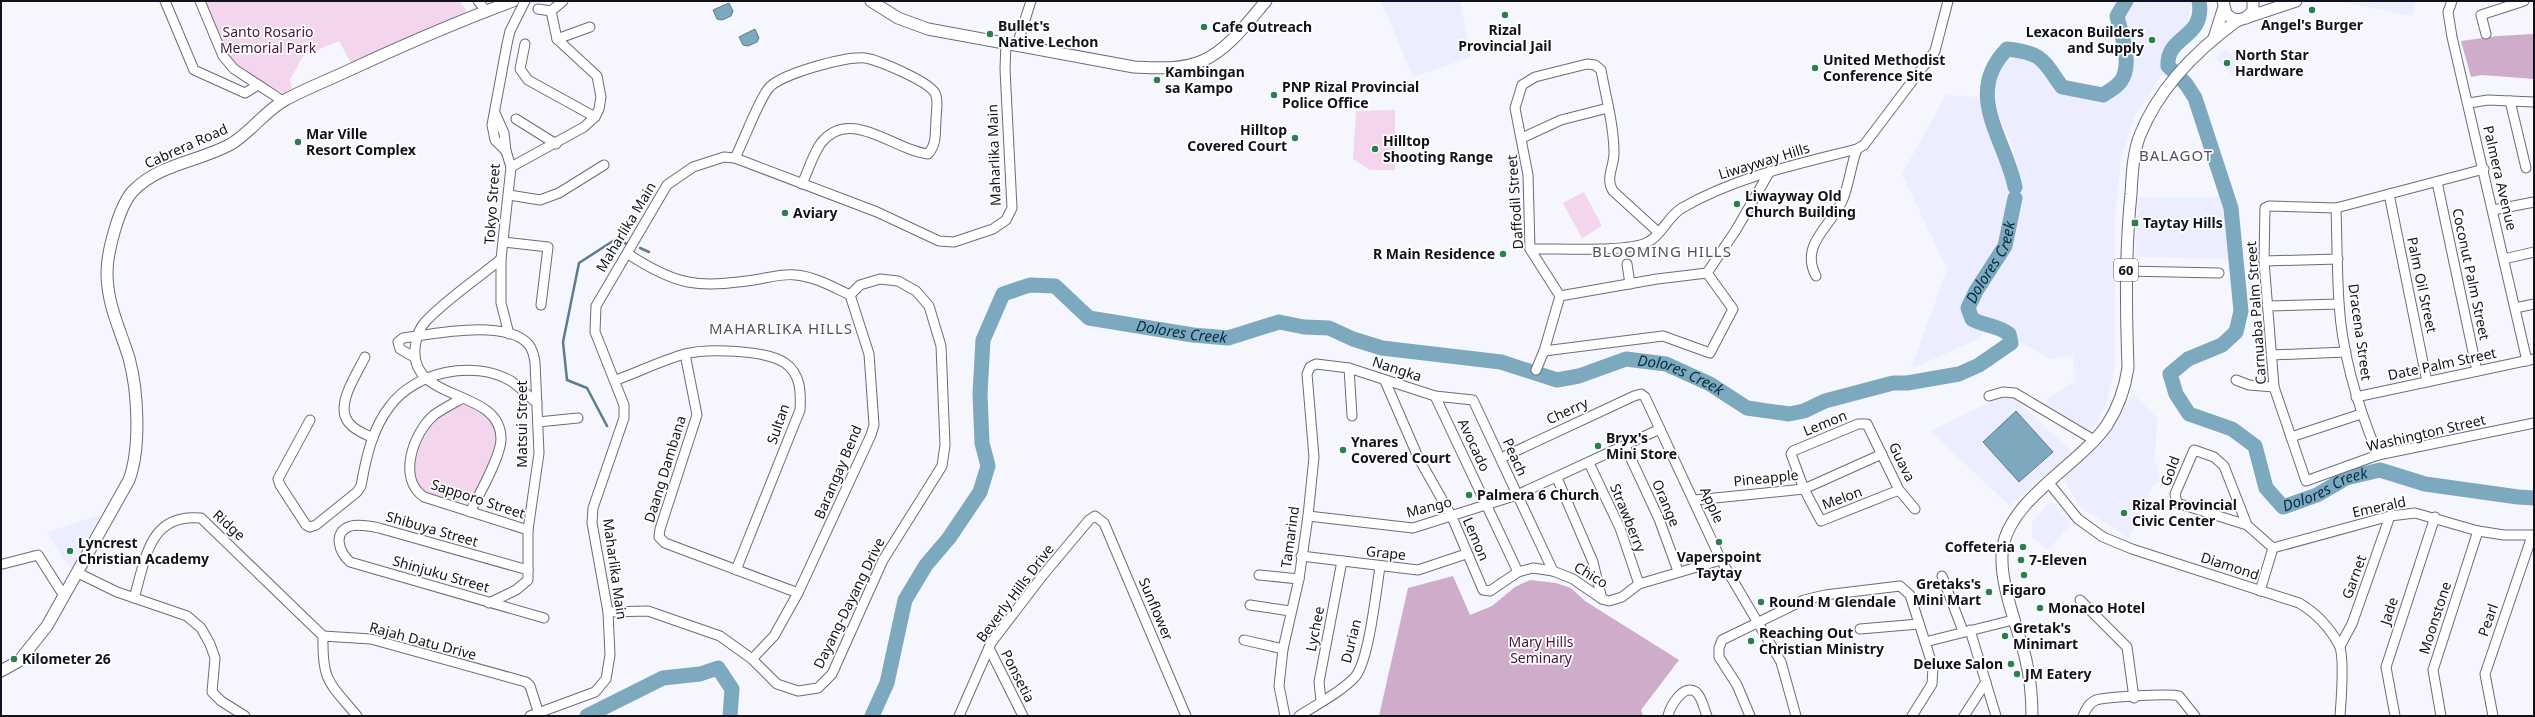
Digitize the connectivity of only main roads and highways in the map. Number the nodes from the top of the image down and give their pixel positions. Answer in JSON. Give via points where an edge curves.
{"nodes":[{"id":1,"x":871,"y":1,"type":"edge"},
{"id":2,"x":1266,"y":1,"type":"edge"},
{"id":3,"x":2253,"y":1,"type":"edge"},
{"id":4,"x":2296,"y":1,"type":"edge"},
{"id":5,"x":506,"y":2,"type":"edge"},
{"id":6,"x":2222,"y":4,"type":"edge"},
{"id":7,"x":2242,"y":19,"type":"junction"},
{"id":8,"x":2214,"y":39,"type":"junction"},
{"id":9,"x":1,"y":671,"type":"edge"},
{"id":10,"x":2032,"y":716,"type":"edge"}],
"edges":[{"from":1,"to":2,"type":"main road","via":[[898,18],[928,29],[1134,67],[1161,68],[1202,61],[1226,45]]},
{"from":3,"to":7,"type":"main road","number":"60","via":[[2253,10]]},
{"from":4,"to":7,"type":"main road","number":"60"},
{"from":5,"to":9,"type":"main road","name":"Cabrera Road","via":[[283,101],[232,143],[151,176],[132,192],[123,204],[117,223],[107,272],[111,306],[132,372],[138,440],[134,467],[47,626],[27,653]]},
{"from":6,"to":7,"type":"main road","number":"60","via":[[2229,17]]},
{"from":6,"to":8,"type":"main road","number":"60"},
{"from":7,"to":8,"type":"main road","number":"60"},
{"from":8,"to":10,"type":"main road","number":"60","via":[[2183,69],[2158,100],[2147,120],[2134,159],[2126,271],[2128,368],[2125,386],[2107,424],[2094,440],[2023,508],[2007,534],[2003,546],[2013,620],[2026,660]]}]}
